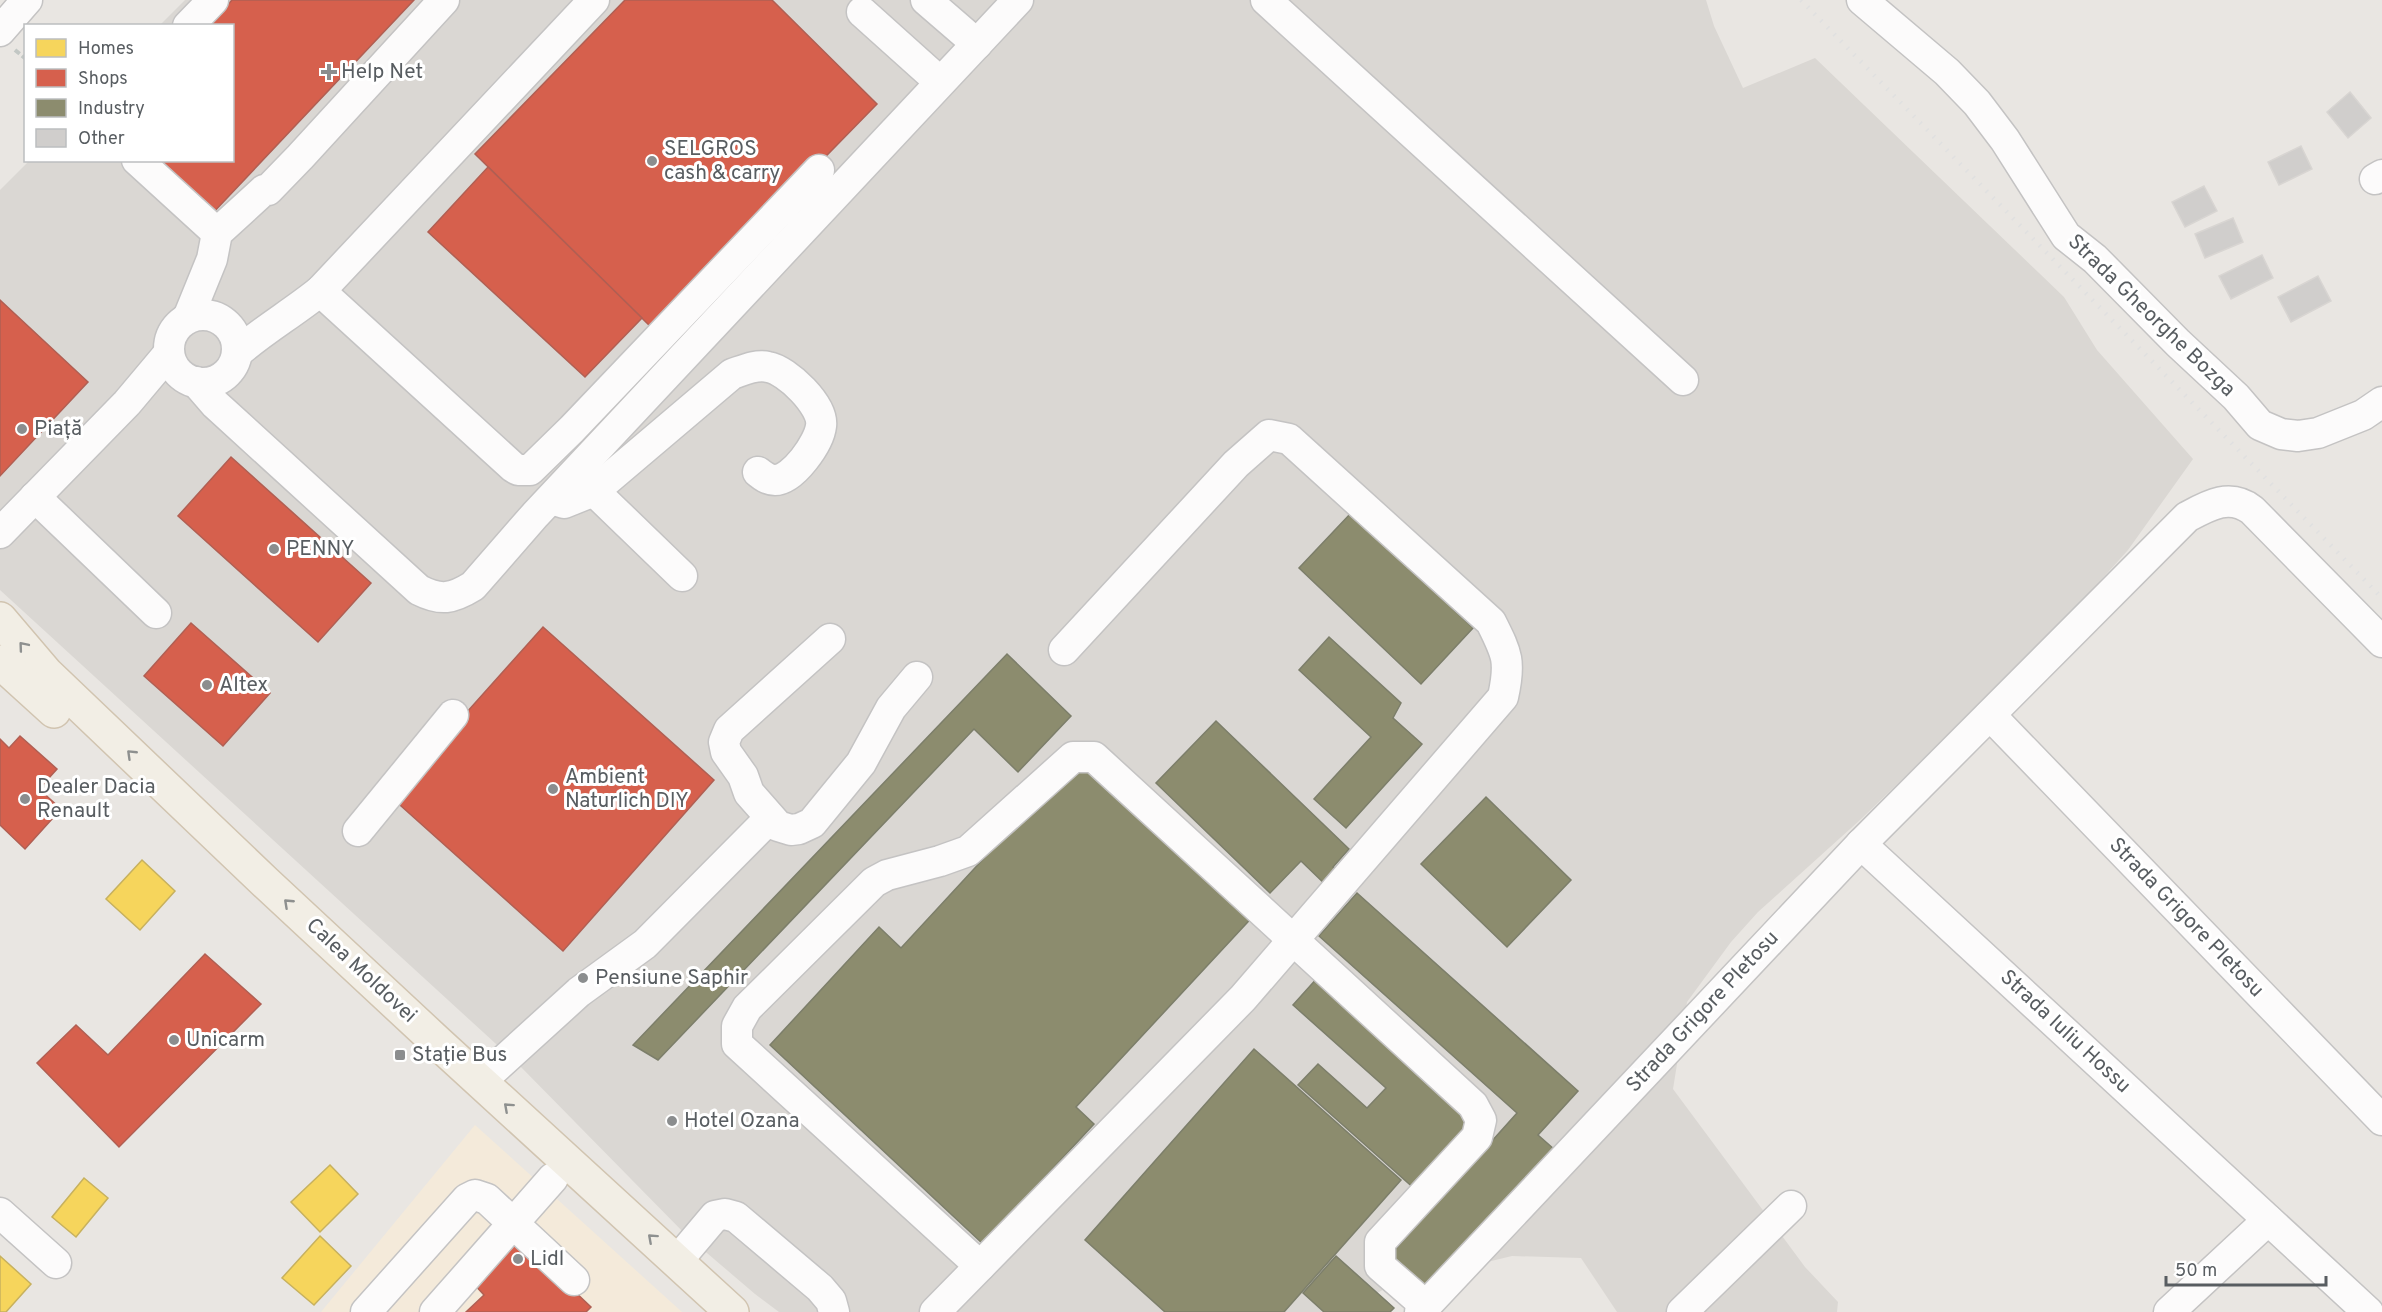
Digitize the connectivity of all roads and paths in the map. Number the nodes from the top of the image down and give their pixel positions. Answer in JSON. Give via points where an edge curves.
{"nodes":[{"id":1,"x":27,"y":0,"type":"edge"},
{"id":2,"x":213,"y":0,"type":"edge"},
{"id":3,"x":444,"y":0,"type":"edge"},
{"id":4,"x":594,"y":0,"type":"edge"},
{"id":5,"x":926,"y":0,"type":"edge"},
{"id":6,"x":1018,"y":0,"type":"edge"},
{"id":7,"x":1266,"y":0,"type":"edge"},
{"id":8,"x":1862,"y":0,"type":"edge"},
{"id":9,"x":862,"y":12,"type":"dead end"},
{"id":10,"x":190,"y":24,"type":"edge"},
{"id":11,"x":0,"y":31,"type":"edge"},
{"id":12,"x":977,"y":44,"type":"junction"},
{"id":13,"x":940,"y":82,"type":"junction"},
{"id":14,"x":139,"y":162,"type":"edge"},
{"id":15,"x":819,"y":170,"type":"dead end"},
{"id":16,"x":214,"y":246,"type":"junction"},
{"id":17,"x":320,"y":291,"type":"junction"},
{"id":18,"x":205,"y":350,"type":"junction"},
{"id":19,"x":1683,"y":380,"type":"dead end"},
{"id":20,"x":2382,"y":402,"type":"edge"},
{"id":21,"x":758,"y":472,"type":"dead end"},
{"id":22,"x":594,"y":490,"type":"junction"},
{"id":23,"x":34,"y":497,"type":"junction"},
{"id":24,"x":551,"y":499,"type":"junction"},
{"id":25,"x":0,"y":533,"type":"edge"},
{"id":26,"x":682,"y":576,"type":"dead end"},
{"id":27,"x":156,"y":613,"type":"dead end"},
{"id":28,"x":0,"y":619,"type":"edge"},
{"id":29,"x":830,"y":639,"type":"dead end"},
{"id":30,"x":2382,"y":642,"type":"edge"},
{"id":31,"x":1064,"y":650,"type":"dead end"},
{"id":32,"x":0,"y":662,"type":"edge"},
{"id":33,"x":917,"y":677,"type":"dead end"},
{"id":34,"x":453,"y":715,"type":"dead end"},
{"id":35,"x":1990,"y":715,"type":"junction"},
{"id":36,"x":770,"y":818,"type":"junction"},
{"id":37,"x":358,"y":831,"type":"dead end"},
{"id":38,"x":1861,"y":844,"type":"junction"},
{"id":39,"x":1294,"y":939,"type":"junction"},
{"id":40,"x":480,"y":1082,"type":"junction"},
{"id":41,"x":2382,"y":1120,"type":"edge"},
{"id":42,"x":553,"y":1178,"type":"junction"},
{"id":43,"x":1791,"y":1206,"type":"dead end"},
{"id":44,"x":0,"y":1213,"type":"edge"},
{"id":45,"x":2268,"y":1220,"type":"junction"},
{"id":46,"x":513,"y":1222,"type":"junction"},
{"id":47,"x":677,"y":1260,"type":"junction"},
{"id":48,"x":56,"y":1263,"type":"dead end"},
{"id":49,"x":980,"y":1266,"type":"junction"},
{"id":50,"x":574,"y":1280,"type":"dead end"},
{"id":51,"x":1423,"y":1309,"type":"edge"},
{"id":52,"x":366,"y":1312,"type":"edge"},
{"id":53,"x":435,"y":1312,"type":"edge"},
{"id":54,"x":698,"y":1312,"type":"edge"},
{"id":55,"x":732,"y":1312,"type":"edge"},
{"id":56,"x":834,"y":1312,"type":"edge"},
{"id":57,"x":935,"y":1312,"type":"edge"},
{"id":58,"x":1682,"y":1312,"type":"edge"},
{"id":59,"x":2169,"y":1312,"type":"edge"},
{"id":60,"x":2368,"y":1312,"type":"edge"}],
"edges":[{"from":1,"to":11,"type":"street"},
{"from":2,"to":10,"type":"street"},
{"from":3,"to":16,"type":"street"},
{"from":4,"to":17,"type":"street"},
{"from":5,"to":12,"type":"street"},
{"from":6,"to":12,"type":"street"},
{"from":7,"to":19,"type":"street"},
{"from":8,"to":20,"type":"street","name":"Strada Gheorghe Bozga","via":[[1947,72],[1977,103],[2066,236],[2096,259],[2260,425],[2281,434],[2318,433],[2363,415]]},
{"from":9,"to":13,"type":"street"},
{"from":12,"to":13,"type":"street"},
{"from":13,"to":24,"type":"street"},
{"from":14,"to":16,"type":"street"},
{"from":15,"to":17,"type":"street","via":[[530,470],[513,467]]},
{"from":16,"to":18,"type":"street"},
{"from":17,"to":18,"type":"street","via":[[280,320]]},
{"from":18,"to":23,"type":"street","via":[[127,403]]},
{"from":18,"to":24,"type":"street","via":[[240,425],[419,590],[432,596],[446,598],[474,586]]},
{"from":21,"to":22,"type":"street","via":[[777,480],[792,472],[813,445],[821,426],[817,408],[807,394],[771,367],[759,366],[732,374]]},
{"from":22,"to":24,"type":"street","via":[[564,503]]},
{"from":22,"to":26,"type":"street"},
{"from":23,"to":25,"type":"street"},
{"from":23,"to":27,"type":"street"},
{"from":40,"to":28,"type":"main road","name":"Calea Moldovei","one_way":true,"via":[[46,673]]},
{"from":29,"to":36,"type":"street","via":[[729,730],[724,742],[749,793]]},
{"from":30,"to":35,"type":"street","name":"Strada Grigore Pletosu","via":[[2252,510],[2230,500],[2209,504],[2187,517]]},
{"from":31,"to":39,"type":"street","via":[[1236,464],[1269,435],[1289,440],[1491,622],[1504,650],[1508,673],[1503,697]]},
{"from":32,"to":42,"type":"main road","name":"Calea Moldovei"},
{"from":33,"to":36,"type":"street","via":[[891,708],[861,764],[812,823],[791,830]]},
{"from":34,"to":37,"type":"street"},
{"from":35,"to":38,"type":"street","name":"Strada Grigore Pletosu"},
{"from":35,"to":41,"type":"street","name":"Strada Grigore Pletosu"},
{"from":36,"to":40,"type":"street","via":[[645,944],[579,992]]},
{"from":38,"to":45,"type":"street","name":"Strada Iuliu Hossu"},
{"from":38,"to":51,"type":"street","name":"Strada Grigore Pletosu"},
{"from":39,"to":49,"type":"street","via":[[1243,998]]},
{"from":39,"to":49,"type":"street","via":[[1094,758],[1073,757],[968,851],[874,882],[747,1008],[737,1026],[737,1044]]},
{"from":39,"to":51,"type":"street","via":[[1473,1105],[1481,1120],[1477,1137],[1380,1242],[1380,1266]]},
{"from":47,"to":40,"type":"main road","name":"Calea Moldovei","one_way":true},
{"from":42,"to":46,"type":"street"},
{"from":42,"to":54,"type":"main road","name":"Calea Moldovei"},
{"from":43,"to":58,"type":"street"},
{"from":44,"to":48,"type":"street"},
{"from":45,"to":59,"type":"street"},
{"from":45,"to":60,"type":"street","name":"Strada Iuliu Hossu"},
{"from":46,"to":50,"type":"street"},
{"from":46,"to":52,"type":"street","via":[[487,1198],[475,1195],[466,1199]]},
{"from":46,"to":53,"type":"street"},
{"from":47,"to":55,"type":"main road","name":"Calea Moldovei"},
{"from":47,"to":56,"type":"street","via":[[715,1216],[736,1217],[820,1288]]},
{"from":49,"to":57,"type":"street"}]}
